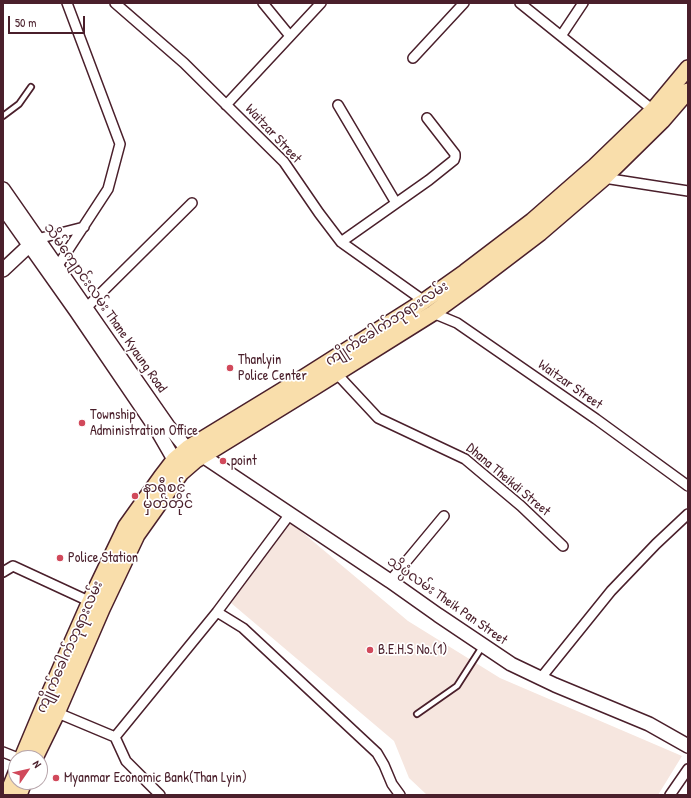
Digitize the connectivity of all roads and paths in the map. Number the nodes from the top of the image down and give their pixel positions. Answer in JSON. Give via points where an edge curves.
{"nodes":[{"id":1,"x":67,"y":3,"type":"edge"},
{"id":2,"x":114,"y":3,"type":"edge"},
{"id":3,"x":263,"y":3,"type":"edge"},
{"id":4,"x":321,"y":3,"type":"edge"},
{"id":5,"x":464,"y":3,"type":"edge"},
{"id":6,"x":520,"y":3,"type":"edge"},
{"id":7,"x":583,"y":3,"type":"edge"},
{"id":8,"x":290,"y":36,"type":"junction"},
{"id":9,"x":561,"y":36,"type":"junction"},
{"id":10,"x":413,"y":58,"type":"dead end"},
{"id":11,"x":688,"y":68,"type":"edge"},
{"id":12,"x":31,"y":87,"type":"dead end"},
{"id":13,"x":688,"y":91,"type":"edge"},
{"id":14,"x":226,"y":105,"type":"junction"},
{"id":15,"x":338,"y":105,"type":"dead end"},
{"id":16,"x":652,"y":110,"type":"junction"},
{"id":17,"x":3,"y":116,"type":"edge"},
{"id":18,"x":427,"y":118,"type":"dead end"},
{"id":19,"x":604,"y":178,"type":"junction"},
{"id":20,"x":688,"y":191,"type":"edge"},
{"id":21,"x":4,"y":192,"type":"edge"},
{"id":22,"x":192,"y":203,"type":"dead end"},
{"id":23,"x":396,"y":203,"type":"junction"},
{"id":24,"x":3,"y":208,"type":"edge"},
{"id":25,"x":84,"y":227,"type":"junction"},
{"id":26,"x":33,"y":242,"type":"junction"},
{"id":27,"x":341,"y":242,"type":"junction"},
{"id":28,"x":57,"y":267,"type":"junction"},
{"id":29,"x":3,"y":270,"type":"edge"},
{"id":30,"x":429,"y":307,"type":"junction"},
{"id":31,"x":86,"y":308,"type":"junction"},
{"id":32,"x":337,"y":374,"type":"junction"},
{"id":33,"x":188,"y":448,"type":"junction"},
{"id":34,"x":203,"y":456,"type":"junction"},
{"id":35,"x":178,"y":467,"type":"junction"},
{"id":36,"x":688,"y":486,"type":"edge"},
{"id":37,"x":290,"y":514,"type":"junction"},
{"id":38,"x":688,"y":514,"type":"edge"},
{"id":39,"x":444,"y":516,"type":"dead end"},
{"id":40,"x":563,"y":546,"type":"dead end"},
{"id":41,"x":3,"y":572,"type":"edge"},
{"id":42,"x":390,"y":580,"type":"junction"},
{"id":43,"x":96,"y":605,"type":"junction"},
{"id":44,"x":218,"y":612,"type":"junction"},
{"id":45,"x":483,"y":645,"type":"junction"},
{"id":46,"x":540,"y":679,"type":"junction"},
{"id":47,"x":50,"y":710,"type":"junction"},
{"id":48,"x":417,"y":714,"type":"dead end"},
{"id":49,"x":115,"y":737,"type":"junction"},
{"id":50,"x":688,"y":746,"type":"edge"},
{"id":51,"x":27,"y":750,"type":"edge"},
{"id":52,"x":38,"y":750,"type":"edge"},
{"id":53,"x":688,"y":769,"type":"edge"},
{"id":54,"x":160,"y":795,"type":"edge"},
{"id":55,"x":400,"y":795,"type":"edge"},
{"id":56,"x":670,"y":795,"type":"edge"}],
"edges":[{"from":1,"to":25,"type":"street","via":[[120,144],[108,190]]},
{"from":2,"to":14,"type":"street","name":"Waitzar Street","via":[[184,63]]},
{"from":3,"to":8,"type":"street"},
{"from":4,"to":8,"type":"street"},
{"from":5,"to":10,"type":"street"},
{"from":6,"to":9,"type":"street"},
{"from":7,"to":9,"type":"street"},
{"from":8,"to":14,"type":"street"},
{"from":9,"to":16,"type":"street"},
{"from":11,"to":16,"type":"main road","name":"ကျိုက်ခေါက်ဘုရားလမ်း"},
{"from":12,"to":17,"type":"lane","via":[[18,104]]},
{"from":13,"to":19,"type":"main road","name":"ကျိုက်ခေါက်ဘုရားလမ်း","via":[[662,121]]},
{"from":14,"to":27,"type":"street","name":"Waitzar Street","via":[[284,162]]},
{"from":15,"to":23,"type":"street"},
{"from":16,"to":30,"type":"main road","name":"ကျိုက်ခေါက်ဘုရားလမ်း","via":[[595,166],[532,221],[465,272]]},
{"from":18,"to":23,"type":"street","via":[[454,154],[454,160]]},
{"from":19,"to":20,"type":"street"},
{"from":19,"to":30,"type":"main road","name":"ကျိုက်ခေါက်ဘုရားလမ်း","via":[[540,233],[473,284]]},
{"from":21,"to":26,"type":"main road","name":"သိမ်ကျောင်းလမ်း Thane Kyaung Road"},
{"from":22,"to":31,"type":"street"},
{"from":23,"to":27,"type":"street"},
{"from":24,"to":26,"type":"main road","name":"သိမ်ကျောင်းလမ်း Thane Kyaung Road"},
{"from":25,"to":26,"type":"street"},
{"from":25,"to":28,"type":"street"},
{"from":26,"to":28,"type":"main road","name":"သိမ်ကျောင်းလမ်း Thane Kyaung Road"},
{"from":26,"to":29,"type":"main road"},
{"from":26,"to":35,"type":"main road","name":"သိမ်ကျောင်းလမ်း Thane Kyaung Road","via":[[76,311],[157,430]]},
{"from":27,"to":30,"type":"street","name":"Waitzar Street"},
{"from":28,"to":31,"type":"main road","name":"သိမ်ကျောင်းလမ်း Thane Kyaung Road"},
{"from":30,"to":32,"type":"main road","name":"ကျိုက်ခေါက်ဘုရားလမ်း"},
{"from":30,"to":33,"type":"main road","name":"ကျိုက်ခေါက်ဘုရားလမ်း","via":[[299,380]]},
{"from":30,"to":36,"type":"street","name":"Waitzar Street","via":[[457,323],[596,419]]},
{"from":31,"to":33,"type":"main road","name":"သိမ်ကျောင်းလမ်း Thane Kyaung Road","via":[[168,426]]},
{"from":32,"to":34,"type":"main road","name":"ကျိုက်ခေါက်ဘုရားလမ်း"},
{"from":32,"to":40,"type":"street","name":"Dhana Theikdi Street","via":[[378,418],[465,459],[521,506]]},
{"from":33,"to":34,"type":"main road","name":"သိမ်ကျောင်းလမ်း Thane Kyaung Road"},
{"from":33,"to":35,"type":"main road","name":"ကျိုက်ခေါက်ဘုရားလမ်း"},
{"from":34,"to":35,"type":"main road","name":"ကျိုက်ခေါက်ဘုရားလမ်း"},
{"from":34,"to":37,"type":"main road","name":"သိပ္ပံလမ်း Theik Pan Street"},
{"from":35,"to":43,"type":"main road","name":"ကျိုက်ခေါက်ဘုရားလမ်း"},
{"from":37,"to":42,"type":"main road","name":"သိပ္ပံလမ်း Theik Pan Street"},
{"from":37,"to":44,"type":"street"},
{"from":38,"to":46,"type":"street","via":[[611,591]]},
{"from":39,"to":42,"type":"street"},
{"from":41,"to":43,"type":"street","via":[[13,566]]},
{"from":42,"to":45,"type":"main road","name":"သိပ္ပံလမ်း Theik Pan Street"},
{"from":43,"to":47,"type":"main road","name":"ကျိုက်ခေါက်ဘုရားလမ်း"},
{"from":44,"to":49,"type":"street"},
{"from":44,"to":55,"type":"street","via":[[243,628],[377,753]]},
{"from":45,"to":46,"type":"main road","name":"သိပ္ပံလမ်း Theik Pan Street"},
{"from":45,"to":48,"type":"lane","via":[[457,686]]},
{"from":46,"to":50,"type":"main road","name":"သိပ္ပံလမ်း Theik Pan Street","via":[[649,724]]},
{"from":47,"to":49,"type":"street"},
{"from":47,"to":51,"type":"main road","name":"ကျိုက်ခေါက်ဘုရားလမ်း"},
{"from":47,"to":52,"type":"main road","name":"ကျိုက်ခေါက်ဘုရားလမ်း"},
{"from":49,"to":54,"type":"street","via":[[126,761]]},
{"from":53,"to":56,"type":"street"}]}
